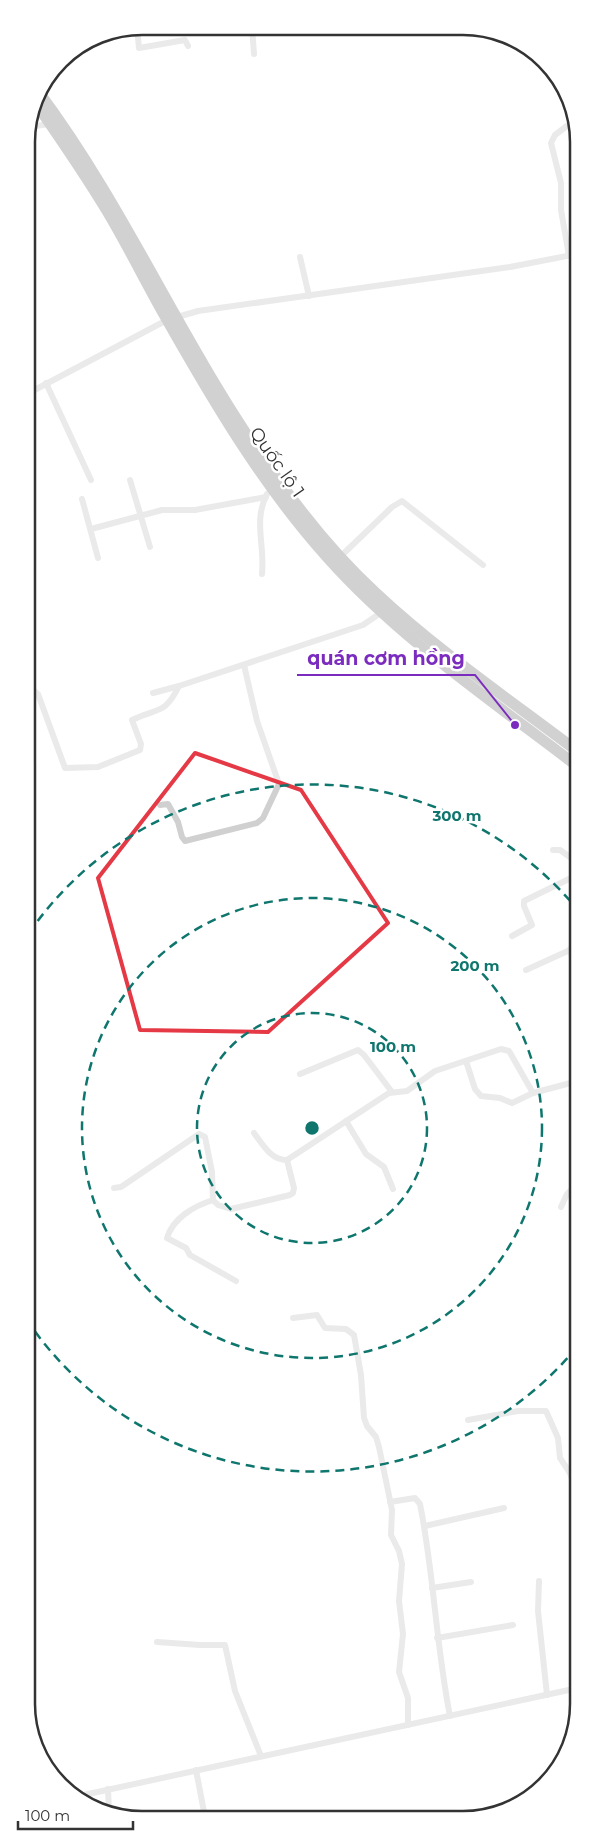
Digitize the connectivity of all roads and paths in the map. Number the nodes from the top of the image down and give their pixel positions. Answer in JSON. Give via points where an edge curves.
{"nodes":[{"id":1,"x":138,"y":35,"type":"edge"},
{"id":2,"x":253,"y":35,"type":"edge"},
{"id":3,"x":188,"y":46,"type":"dead end"},
{"id":4,"x":254,"y":54,"type":"dead end"},
{"id":5,"x":44,"y":99,"type":"edge"},
{"id":6,"x":40,"y":110,"type":"edge"},
{"id":7,"x":50,"y":124,"type":"junction"},
{"id":8,"x":569,"y":125,"type":"edge"},
{"id":9,"x":36,"y":126,"type":"edge"},
{"id":10,"x":569,"y":256,"type":"joint"},
{"id":11,"x":300,"y":257,"type":"dead end"},
{"id":12,"x":309,"y":296,"type":"junction"},
{"id":13,"x":173,"y":319,"type":"junction"},
{"id":14,"x":46,"y":383,"type":"junction"},
{"id":15,"x":35,"y":389,"type":"edge"},
{"id":16,"x":91,"y":480,"type":"dead end"},
{"id":17,"x":130,"y":480,"type":"dead end"},
{"id":18,"x":268,"y":492,"type":"junction"},
{"id":19,"x":82,"y":499,"type":"dead end"},
{"id":20,"x":141,"y":516,"type":"junction"},
{"id":21,"x":91,"y":529,"type":"junction"},
{"id":22,"x":150,"y":547,"type":"dead end"},
{"id":23,"x":341,"y":556,"type":"junction"},
{"id":24,"x":98,"y":558,"type":"dead end"},
{"id":25,"x":483,"y":565,"type":"dead end"},
{"id":26,"x":262,"y":574,"type":"dead end"},
{"id":27,"x":382,"y":612,"type":"junction"},
{"id":28,"x":244,"y":665,"type":"junction"},
{"id":29,"x":179,"y":686,"type":"junction"},
{"id":30,"x":35,"y":691,"type":"edge"},
{"id":31,"x":152,"y":693,"type":"dead end"},
{"id":32,"x":570,"y":746,"type":"edge"},
{"id":33,"x":570,"y":761,"type":"edge"},
{"id":34,"x":160,"y":804,"type":"dead end"},
{"id":35,"x":553,"y":850,"type":"dead end"},
{"id":36,"x":570,"y":857,"type":"edge"},
{"id":37,"x":570,"y":879,"type":"edge"},
{"id":38,"x":512,"y":936,"type":"dead end"},
{"id":39,"x":570,"y":950,"type":"edge"},
{"id":40,"x":526,"y":970,"type":"dead end"},
{"id":41,"x":466,"y":1061,"type":"junction"},
{"id":42,"x":300,"y":1074,"type":"dead end"},
{"id":43,"x":570,"y":1083,"type":"edge"},
{"id":44,"x":392,"y":1092,"type":"junction"},
{"id":45,"x":533,"y":1093,"type":"junction"},
{"id":46,"x":346,"y":1121,"type":"junction"},
{"id":47,"x":254,"y":1133,"type":"dead end"},
{"id":48,"x":287,"y":1160,"type":"junction"},
{"id":49,"x":114,"y":1188,"type":"dead end"},
{"id":50,"x":393,"y":1189,"type":"dead end"},
{"id":51,"x":570,"y":1190,"type":"edge"},
{"id":52,"x":213,"y":1200,"type":"junction"},
{"id":53,"x":561,"y":1207,"type":"dead end"},
{"id":54,"x":236,"y":1281,"type":"dead end"},
{"id":55,"x":293,"y":1318,"type":"dead end"},
{"id":56,"x":468,"y":1420,"type":"dead end"},
{"id":57,"x":570,"y":1473,"type":"edge"},
{"id":58,"x":390,"y":1502,"type":"junction"},
{"id":59,"x":504,"y":1508,"type":"dead end"},
{"id":60,"x":425,"y":1526,"type":"junction"},
{"id":61,"x":539,"y":1581,"type":"dead end"},
{"id":62,"x":472,"y":1582,"type":"dead end"},
{"id":63,"x":432,"y":1588,"type":"junction"},
{"id":64,"x":513,"y":1625,"type":"dead end"},
{"id":65,"x":437,"y":1638,"type":"junction"},
{"id":66,"x":156,"y":1642,"type":"dead end"},
{"id":67,"x":570,"y":1690,"type":"edge"},
{"id":68,"x":547,"y":1695,"type":"junction"},
{"id":69,"x":450,"y":1716,"type":"junction"},
{"id":70,"x":408,"y":1725,"type":"junction"},
{"id":71,"x":261,"y":1756,"type":"junction"},
{"id":72,"x":196,"y":1770,"type":"junction"},
{"id":73,"x":108,"y":1789,"type":"junction"},
{"id":74,"x":85,"y":1794,"type":"edge"},
{"id":75,"x":109,"y":1805,"type":"edge"},
{"id":76,"x":204,"y":1811,"type":"edge"}],
"edges":[{"from":1,"to":3,"type":"street","via":[[140,48],[185,40]]},
{"from":2,"to":4,"type":"street"},
{"from":5,"to":13,"type":"highway","name":"Quốc lộ 1","via":[[83,155]]},
{"from":6,"to":7,"type":"highway","name":"Quốc lộ 1"},
{"from":7,"to":9,"type":"street"},
{"from":7,"to":13,"type":"highway","name":"Quốc lộ 1"},
{"from":8,"to":10,"type":"street","via":[[555,135],[551,143],[561,183],[561,210]]},
{"from":10,"to":12,"type":"street"},
{"from":11,"to":12,"type":"street"},
{"from":12,"to":13,"type":"street","via":[[205,309]]},
{"from":13,"to":14,"type":"street"},
{"from":13,"to":18,"type":"highway","name":"Quốc lộ 1"},
{"from":13,"to":23,"type":"highway","name":"Quốc lộ 1","via":[[268,467]]},
{"from":14,"to":15,"type":"street"},
{"from":14,"to":16,"type":"street"},
{"from":17,"to":20,"type":"street"},
{"from":18,"to":20,"type":"street","via":[[195,510],[168,509]]},
{"from":18,"to":26,"type":"street","via":[[259,516],[264,558]]},
{"from":18,"to":27,"type":"highway","name":"Quốc lộ 1"},
{"from":19,"to":21,"type":"street"},
{"from":20,"to":21,"type":"street"},
{"from":20,"to":22,"type":"street"},
{"from":21,"to":24,"type":"street"},
{"from":23,"to":25,"type":"street","via":[[402,501]]},
{"from":23,"to":32,"type":"highway","name":"Quốc lộ 1","via":[[373,591],[416,628]]},
{"from":27,"to":28,"type":"street","via":[[363,625]]},
{"from":27,"to":33,"type":"highway","name":"Quốc lộ 1"},
{"from":28,"to":29,"type":"street"},
{"from":28,"to":34,"type":"street","via":[[257,721],[279,784],[263,818],[257,823],[185,841],[168,804]]},
{"from":29,"to":30,"type":"street","via":[[165,708],[132,720],[141,744],[140,750],[92,769],[65,768]]},
{"from":29,"to":31,"type":"street"},
{"from":35,"to":36,"type":"street","via":[[560,850]]},
{"from":37,"to":38,"type":"street","via":[[524,901],[532,925]]},
{"from":39,"to":40,"type":"street"},
{"from":41,"to":44,"type":"street","via":[[435,1071],[407,1091]]},
{"from":41,"to":45,"type":"street","via":[[475,1089],[481,1096],[512,1102]]},
{"from":41,"to":45,"type":"street","via":[[501,1049],[508,1050]]},
{"from":42,"to":44,"type":"street","via":[[358,1050]]},
{"from":43,"to":45,"type":"street"},
{"from":44,"to":46,"type":"street"},
{"from":46,"to":48,"type":"street"},
{"from":46,"to":50,"type":"street","via":[[366,1154],[384,1167]]},
{"from":47,"to":48,"type":"street","via":[[272,1156]]},
{"from":48,"to":52,"type":"street","via":[[294,1188],[292,1194],[232,1209],[218,1206]]},
{"from":49,"to":52,"type":"street","via":[[121,1187],[199,1134],[205,1137]]},
{"from":51,"to":53,"type":"street"},
{"from":52,"to":54,"type":"street","via":[[181,1217],[166,1238]]},
{"from":55,"to":58,"type":"street","via":[[317,1315],[325,1328],[353,1332],[361,1375],[362,1410],[367,1426],[376,1437]]},
{"from":56,"to":57,"type":"street","via":[[518,1411],[546,1411],[558,1438],[560,1458]]},
{"from":58,"to":60,"type":"street","via":[[418,1500]]},
{"from":58,"to":70,"type":"street","via":[[391,1535],[402,1564],[399,1602],[403,1634],[399,1672],[408,1698]]},
{"from":59,"to":60,"type":"street"},
{"from":60,"to":63,"type":"street"},
{"from":61,"to":68,"type":"street","via":[[538,1611]]},
{"from":62,"to":63,"type":"street"},
{"from":63,"to":65,"type":"street"},
{"from":64,"to":65,"type":"street"},
{"from":65,"to":69,"type":"street"},
{"from":66,"to":71,"type":"street","via":[[225,1645],[235,1691]]},
{"from":67,"to":68,"type":"street"},
{"from":68,"to":69,"type":"street"},
{"from":69,"to":70,"type":"street"},
{"from":70,"to":71,"type":"street"},
{"from":71,"to":72,"type":"street"},
{"from":72,"to":73,"type":"street"},
{"from":72,"to":76,"type":"street"},
{"from":73,"to":74,"type":"street"},
{"from":73,"to":75,"type":"street"}]}
